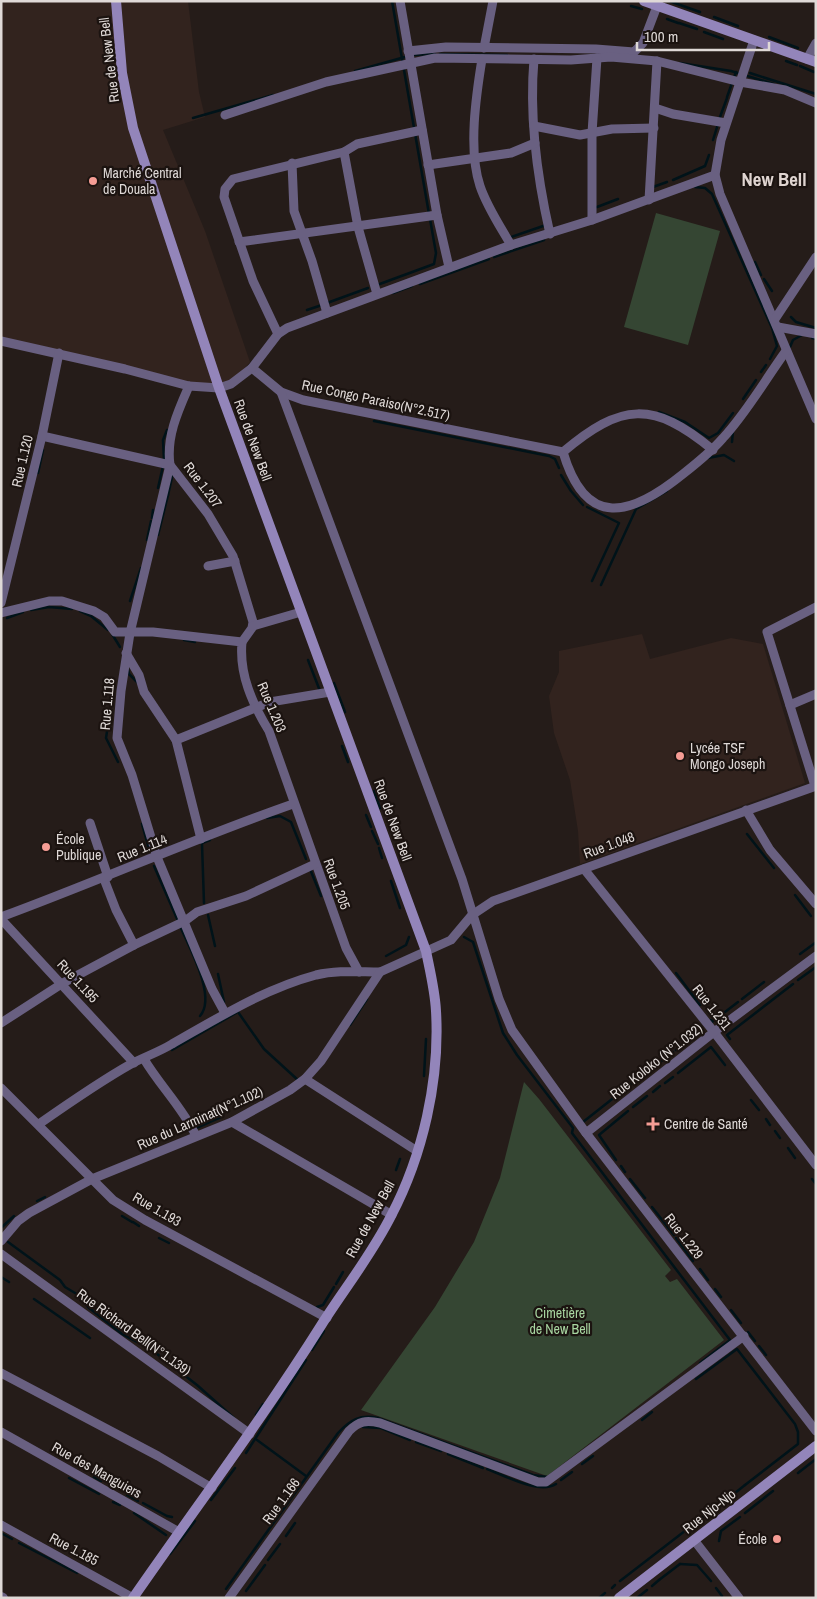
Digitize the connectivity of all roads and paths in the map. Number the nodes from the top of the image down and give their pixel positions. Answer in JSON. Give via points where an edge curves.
{"nodes":[{"id":1,"x":116,"y":1,"type":"edge"},
{"id":2,"x":400,"y":1,"type":"edge"},
{"id":3,"x":494,"y":1,"type":"edge"},
{"id":4,"x":644,"y":1,"type":"edge"},
{"id":5,"x":663,"y":4,"type":"edge"},
{"id":6,"x":754,"y":40,"type":"junction"},
{"id":7,"x":816,"y":43,"type":"edge"},
{"id":8,"x":484,"y":48,"type":"junction"},
{"id":9,"x":408,"y":51,"type":"junction"},
{"id":10,"x":597,"y":58,"type":"junction"},
{"id":11,"x":482,"y":59,"type":"junction"},
{"id":12,"x":534,"y":59,"type":"junction"},
{"id":13,"x":657,"y":61,"type":"junction"},
{"id":14,"x":812,"y":61,"type":"edge"},
{"id":15,"x":410,"y":63,"type":"junction"},
{"id":16,"x":740,"y":82,"type":"junction"},
{"id":17,"x":816,"y":103,"type":"edge"},
{"id":18,"x":656,"y":108,"type":"junction"},
{"id":19,"x":225,"y":115,"type":"dead end"},
{"id":20,"x":726,"y":123,"type":"junction"},
{"id":21,"x":534,"y":126,"type":"junction"},
{"id":22,"x":654,"y":128,"type":"junction"},
{"id":23,"x":422,"y":130,"type":"junction"},
{"id":24,"x":592,"y":133,"type":"junction"},
{"id":25,"x":535,"y":143,"type":"junction"},
{"id":26,"x":344,"y":152,"type":"junction"},
{"id":27,"x":474,"y":159,"type":"junction"},
{"id":28,"x":292,"y":163,"type":"junction"},
{"id":29,"x":428,"y":165,"type":"junction"},
{"id":30,"x":715,"y":175,"type":"junction"},
{"id":31,"x":649,"y":200,"type":"junction"},
{"id":32,"x":437,"y":215,"type":"junction"},
{"id":33,"x":592,"y":220,"type":"junction"},
{"id":34,"x":358,"y":228,"type":"junction"},
{"id":35,"x":550,"y":234,"type":"junction"},
{"id":36,"x":304,"y":235,"type":"junction"},
{"id":37,"x":238,"y":242,"type":"junction"},
{"id":38,"x":511,"y":244,"type":"junction"},
{"id":39,"x":816,"y":257,"type":"edge"},
{"id":40,"x":449,"y":267,"type":"junction"},
{"id":41,"x":377,"y":294,"type":"junction"},
{"id":42,"x":327,"y":313,"type":"junction"},
{"id":43,"x":776,"y":323,"type":"junction"},
{"id":44,"x":278,"y":334,"type":"junction"},
{"id":45,"x":816,"y":334,"type":"edge"},
{"id":46,"x":1,"y":342,"type":"edge"},
{"id":47,"x":786,"y":351,"type":"junction"},
{"id":48,"x":58,"y":353,"type":"junction"},
{"id":49,"x":252,"y":368,"type":"junction"},
{"id":50,"x":188,"y":386,"type":"junction"},
{"id":51,"x":219,"y":388,"type":"junction"},
{"id":52,"x":281,"y":392,"type":"junction"},
{"id":53,"x":816,"y":419,"type":"edge"},
{"id":54,"x":42,"y":436,"type":"junction"},
{"id":55,"x":712,"y":450,"type":"junction"},
{"id":56,"x":563,"y":452,"type":"junction"},
{"id":57,"x":170,"y":465,"type":"junction"},
{"id":58,"x":235,"y":561,"type":"junction"},
{"id":59,"x":208,"y":566,"type":"dead end"},
{"id":60,"x":4,"y":577,"type":"edge"},
{"id":61,"x":1,"y":603,"type":"edge"},
{"id":62,"x":816,"y":607,"type":"edge"},
{"id":63,"x":301,"y":612,"type":"junction"},
{"id":64,"x":1,"y":613,"type":"edge"},
{"id":65,"x":253,"y":626,"type":"junction"},
{"id":66,"x":130,"y":633,"type":"junction"},
{"id":67,"x":242,"y":642,"type":"junction"},
{"id":68,"x":126,"y":653,"type":"junction"},
{"id":69,"x":330,"y":692,"type":"junction"},
{"id":70,"x":816,"y":694,"type":"edge"},
{"id":71,"x":790,"y":706,"type":"junction"},
{"id":72,"x":255,"y":708,"type":"junction"},
{"id":73,"x":176,"y":740,"type":"junction"},
{"id":74,"x":816,"y":786,"type":"edge"},
{"id":75,"x":293,"y":804,"type":"junction"},
{"id":76,"x":746,"y":810,"type":"junction"},
{"id":77,"x":90,"y":823,"type":"dead end"},
{"id":78,"x":201,"y":839,"type":"junction"},
{"id":79,"x":157,"y":857,"type":"junction"},
{"id":80,"x":315,"y":864,"type":"junction"},
{"id":81,"x":584,"y":869,"type":"junction"},
{"id":82,"x":106,"y":878,"type":"junction"},
{"id":83,"x":816,"y":904,"type":"edge"},
{"id":84,"x":472,"y":914,"type":"junction"},
{"id":85,"x":1,"y":918,"type":"edge"},
{"id":86,"x":185,"y":921,"type":"junction"},
{"id":87,"x":134,"y":945,"type":"junction"},
{"id":88,"x":426,"y":951,"type":"junction"},
{"id":89,"x":816,"y":956,"type":"edge"},
{"id":90,"x":359,"y":972,"type":"junction"},
{"id":91,"x":380,"y":972,"type":"junction"},
{"id":92,"x":62,"y":983,"type":"junction"},
{"id":93,"x":225,"y":1013,"type":"junction"},
{"id":94,"x":1,"y":1023,"type":"edge"},
{"id":95,"x":714,"y":1032,"type":"junction"},
{"id":96,"x":144,"y":1059,"type":"junction"},
{"id":97,"x":134,"y":1063,"type":"junction"},
{"id":98,"x":305,"y":1079,"type":"junction"},
{"id":99,"x":1,"y":1088,"type":"edge"},
{"id":100,"x":232,"y":1122,"type":"junction"},
{"id":101,"x":39,"y":1124,"type":"junction"},
{"id":102,"x":586,"y":1133,"type":"junction"},
{"id":103,"x":196,"y":1136,"type":"junction"},
{"id":104,"x":417,"y":1150,"type":"junction"},
{"id":105,"x":816,"y":1165,"type":"edge"},
{"id":106,"x":92,"y":1179,"type":"junction"},
{"id":107,"x":392,"y":1215,"type":"junction"},
{"id":108,"x":3,"y":1234,"type":"edge"},
{"id":109,"x":1,"y":1254,"type":"edge"},
{"id":110,"x":326,"y":1318,"type":"junction"},
{"id":111,"x":744,"y":1336,"type":"junction"},
{"id":112,"x":1,"y":1373,"type":"edge"},
{"id":113,"x":816,"y":1431,"type":"edge"},
{"id":114,"x":1,"y":1432,"type":"edge"},
{"id":115,"x":250,"y":1434,"type":"junction"},
{"id":116,"x":816,"y":1446,"type":"edge"},
{"id":117,"x":212,"y":1488,"type":"junction"},
{"id":118,"x":1,"y":1526,"type":"edge"},
{"id":119,"x":179,"y":1532,"type":"junction"},
{"id":120,"x":694,"y":1540,"type":"junction"},
{"id":121,"x":133,"y":1598,"type":"edge"},
{"id":122,"x":229,"y":1598,"type":"edge"},
{"id":123,"x":619,"y":1598,"type":"edge"},
{"id":124,"x":739,"y":1598,"type":"edge"}],
"edges":[{"from":1,"to":51,"type":"main road","name":"Rue de New Bell","via":[[122,74],[133,128]]},
{"from":2,"to":9,"type":"street"},
{"from":3,"to":8,"type":"street"},
{"from":4,"to":5,"type":"main road"},
{"from":5,"to":6,"type":"main road"},
{"from":5,"to":8,"type":"street","via":[[643,43],[634,52]]},
{"from":6,"to":14,"type":"main road"},
{"from":6,"to":16,"type":"street"},
{"from":7,"to":14,"type":"street"},
{"from":8,"to":9,"type":"street","via":[[434,47]]},
{"from":9,"to":15,"type":"street"},
{"from":10,"to":12,"type":"street"},
{"from":10,"to":13,"type":"street"},
{"from":10,"to":24,"type":"street"},
{"from":11,"to":12,"type":"street"},
{"from":11,"to":15,"type":"street","via":[[436,58]]},
{"from":11,"to":27,"type":"street"},
{"from":12,"to":21,"type":"street"},
{"from":13,"to":16,"type":"street"},
{"from":13,"to":18,"type":"street"},
{"from":15,"to":19,"type":"street","via":[[326,82]]},
{"from":15,"to":23,"type":"street"},
{"from":16,"to":17,"type":"street","via":[[785,90]]},
{"from":16,"to":20,"type":"street"},
{"from":18,"to":20,"type":"street"},
{"from":18,"to":22,"type":"street"},
{"from":20,"to":30,"type":"street"},
{"from":21,"to":24,"type":"street","via":[[573,135]]},
{"from":21,"to":25,"type":"street"},
{"from":22,"to":24,"type":"street"},
{"from":22,"to":31,"type":"street"},
{"from":23,"to":26,"type":"street","via":[[357,144]]},
{"from":23,"to":29,"type":"street"},
{"from":24,"to":33,"type":"street"},
{"from":25,"to":27,"type":"street","via":[[511,153]]},
{"from":25,"to":35,"type":"street","via":[[541,196]]},
{"from":26,"to":28,"type":"street"},
{"from":26,"to":34,"type":"street"},
{"from":27,"to":29,"type":"street"},
{"from":27,"to":38,"type":"street","via":[[482,193]]},
{"from":28,"to":36,"type":"street","via":[[294,211]]},
{"from":28,"to":37,"type":"street","via":[[233,179],[227,185],[224,194]]},
{"from":29,"to":32,"type":"street"},
{"from":30,"to":31,"type":"street"},
{"from":30,"to":43,"type":"street","via":[[720,194]]},
{"from":31,"to":33,"type":"street"},
{"from":32,"to":34,"type":"street"},
{"from":32,"to":40,"type":"street"},
{"from":33,"to":35,"type":"street"},
{"from":34,"to":36,"type":"street"},
{"from":34,"to":41,"type":"street"},
{"from":35,"to":38,"type":"street"},
{"from":36,"to":37,"type":"street"},
{"from":36,"to":42,"type":"street"},
{"from":37,"to":44,"type":"street"},
{"from":38,"to":40,"type":"street"},
{"from":39,"to":43,"type":"street"},
{"from":40,"to":41,"type":"street"},
{"from":41,"to":42,"type":"street"},
{"from":42,"to":44,"type":"street"},
{"from":43,"to":45,"type":"street"},
{"from":43,"to":47,"type":"street"},
{"from":44,"to":49,"type":"street"},
{"from":46,"to":48,"type":"street"},
{"from":47,"to":53,"type":"street"},
{"from":47,"to":55,"type":"street","via":[[725,437]]},
{"from":48,"to":50,"type":"street"},
{"from":48,"to":54,"type":"street","name":"Rue 1.120"},
{"from":49,"to":51,"type":"street","via":[[231,384]]},
{"from":49,"to":52,"type":"street","name":"Rue Congo Paraiso(N°2.517)"},
{"from":50,"to":51,"type":"street"},
{"from":50,"to":57,"type":"street","name":"Rue 1.118","via":[[170,438]]},
{"from":51,"to":63,"type":"main road","name":"Rue de New Bell"},
{"from":52,"to":56,"type":"street","name":"Rue Congo Paraiso(N°2.517)","via":[[302,400]]},
{"from":52,"to":84,"type":"street","name":"Rue 1.229","via":[[421,766]]},
{"from":54,"to":57,"type":"street","name":"Rue 1.207"},
{"from":54,"to":60,"type":"street","name":"Rue 1.120"},
{"from":55,"to":56,"type":"street","via":[[688,429],[670,420],[652,414],[629,414],[592,428]]},
{"from":55,"to":56,"type":"street","via":[[666,488],[638,504],[623,508],[599,505],[578,489]]},
{"from":57,"to":58,"type":"street","name":"Rue 1.207","via":[[208,514]]},
{"from":57,"to":66,"type":"street","name":"Rue 1.118"},
{"from":58,"to":59,"type":"street"},
{"from":58,"to":65,"type":"street","name":"Rue 1.207"},
{"from":60,"to":61,"type":"street","name":"Rue 1.120"},
{"from":62,"to":71,"type":"street","via":[[767,632]]},
{"from":63,"to":65,"type":"street"},
{"from":63,"to":69,"type":"main road","name":"Rue de New Bell"},
{"from":64,"to":66,"type":"street","via":[[49,601],[62,601],[94,611],[104,617],[115,632]]},
{"from":65,"to":67,"type":"street"},
{"from":66,"to":67,"type":"street","via":[[153,632]]},
{"from":66,"to":68,"type":"street","name":"Rue 1.118"},
{"from":67,"to":72,"type":"street","name":"Rue 1.203","via":[[241,662]]},
{"from":68,"to":73,"type":"street","via":[[144,692]]},
{"from":68,"to":79,"type":"street","name":"Rue 1.118","via":[[117,738]]},
{"from":69,"to":72,"type":"street","via":[[277,700]]},
{"from":69,"to":88,"type":"main road","name":"Rue de New Bell"},
{"from":70,"to":71,"type":"street"},
{"from":71,"to":74,"type":"street"},
{"from":72,"to":73,"type":"street"},
{"from":72,"to":75,"type":"street","name":"Rue 1.203","via":[[269,731]]},
{"from":73,"to":78,"type":"street"},
{"from":74,"to":76,"type":"street","name":"Rue 1.048"},
{"from":75,"to":78,"type":"street","name":"Rue 1.114"},
{"from":75,"to":80,"type":"street","name":"Rue 1.205"},
{"from":76,"to":81,"type":"street","name":"Rue 1.048"},
{"from":76,"to":83,"type":"street","via":[[770,850]]},
{"from":77,"to":82,"type":"street"},
{"from":78,"to":79,"type":"street","name":"Rue 1.114"},
{"from":79,"to":82,"type":"street","name":"Rue 1.114"},
{"from":79,"to":86,"type":"street","name":"Rue 1.118"},
{"from":80,"to":86,"type":"street","via":[[246,896],[197,912]]},
{"from":80,"to":90,"type":"street","name":"Rue 1.205","via":[[346,948]]},
{"from":81,"to":84,"type":"street","name":"Rue 1.048","via":[[493,901]]},
{"from":81,"to":95,"type":"street","name":"Rue 1.231"},
{"from":82,"to":85,"type":"street","name":"Rue 1.114"},
{"from":82,"to":87,"type":"street","via":[[116,910]]},
{"from":84,"to":88,"type":"street","name":"Rue 1.048","via":[[451,940]]},
{"from":84,"to":102,"type":"street","name":"Rue 1.229","via":[[512,1030]]},
{"from":85,"to":92,"type":"street","name":"Rue 1.195"},
{"from":86,"to":87,"type":"street"},
{"from":86,"to":93,"type":"street","name":"Rue 1.118"},
{"from":87,"to":92,"type":"street"},
{"from":88,"to":91,"type":"street"},
{"from":88,"to":104,"type":"main road","name":"Rue de New Bell","via":[[436,1011],[435,1060],[432,1089]]},
{"from":89,"to":95,"type":"street","name":"Rue Koloko (N°1.032)"},
{"from":90,"to":91,"type":"street"},
{"from":90,"to":93,"type":"street","via":[[309,977]]},
{"from":91,"to":98,"type":"street","name":"Rue du Larminat(N°1.102)"},
{"from":92,"to":94,"type":"street"},
{"from":92,"to":97,"type":"street","name":"Rue 1.195"},
{"from":93,"to":96,"type":"street"},
{"from":95,"to":102,"type":"street","name":"Rue Koloko (N°1.032)"},
{"from":95,"to":105,"type":"street","name":"Rue 1.231"},
{"from":96,"to":97,"type":"street"},
{"from":96,"to":103,"type":"street","via":[[155,1078],[184,1112]]},
{"from":97,"to":101,"type":"street"},
{"from":98,"to":100,"type":"street","name":"Rue du Larminat(N°1.102)"},
{"from":98,"to":104,"type":"street"},
{"from":99,"to":101,"type":"street","name":"Rue 1.193"},
{"from":100,"to":103,"type":"street","name":"Rue du Larminat(N°1.102)"},
{"from":100,"to":107,"type":"street"},
{"from":101,"to":106,"type":"street","name":"Rue 1.193"},
{"from":102,"to":111,"type":"street","name":"Rue 1.229"},
{"from":103,"to":106,"type":"street","name":"Rue du Larminat(N°1.102)"},
{"from":104,"to":107,"type":"main road","name":"Rue de New Bell"},
{"from":106,"to":108,"type":"street","name":"Rue du Larminat(N°1.102)","via":[[29,1213]]},
{"from":106,"to":110,"type":"street","name":"Rue 1.193","via":[[106,1195],[145,1220]]},
{"from":107,"to":110,"type":"main road","name":"Rue de New Bell"},
{"from":109,"to":115,"type":"street","name":"Rue Richard Bell(N°1.139)"},
{"from":110,"to":115,"type":"main road","name":"Rue de New Bell"},
{"from":111,"to":113,"type":"street","name":"Rue 1.229"},
{"from":111,"to":122,"type":"street","name":"Rue 1.166","via":[[546,1482],[538,1482],[380,1423],[358,1423]]},
{"from":112,"to":117,"type":"street"},
{"from":114,"to":119,"type":"street","name":"Rue des Manguiers"},
{"from":115,"to":117,"type":"main road","name":"Rue de New Bell"},
{"from":116,"to":120,"type":"main road","name":"Rue Njo-Njo"},
{"from":117,"to":119,"type":"main road","name":"Rue de New Bell"},
{"from":118,"to":121,"type":"street","name":"Rue 1.185"},
{"from":119,"to":121,"type":"main road","name":"Rue de New Bell"},
{"from":120,"to":123,"type":"main road","name":"Rue Njo-Njo"},
{"from":120,"to":124,"type":"street"}]}
